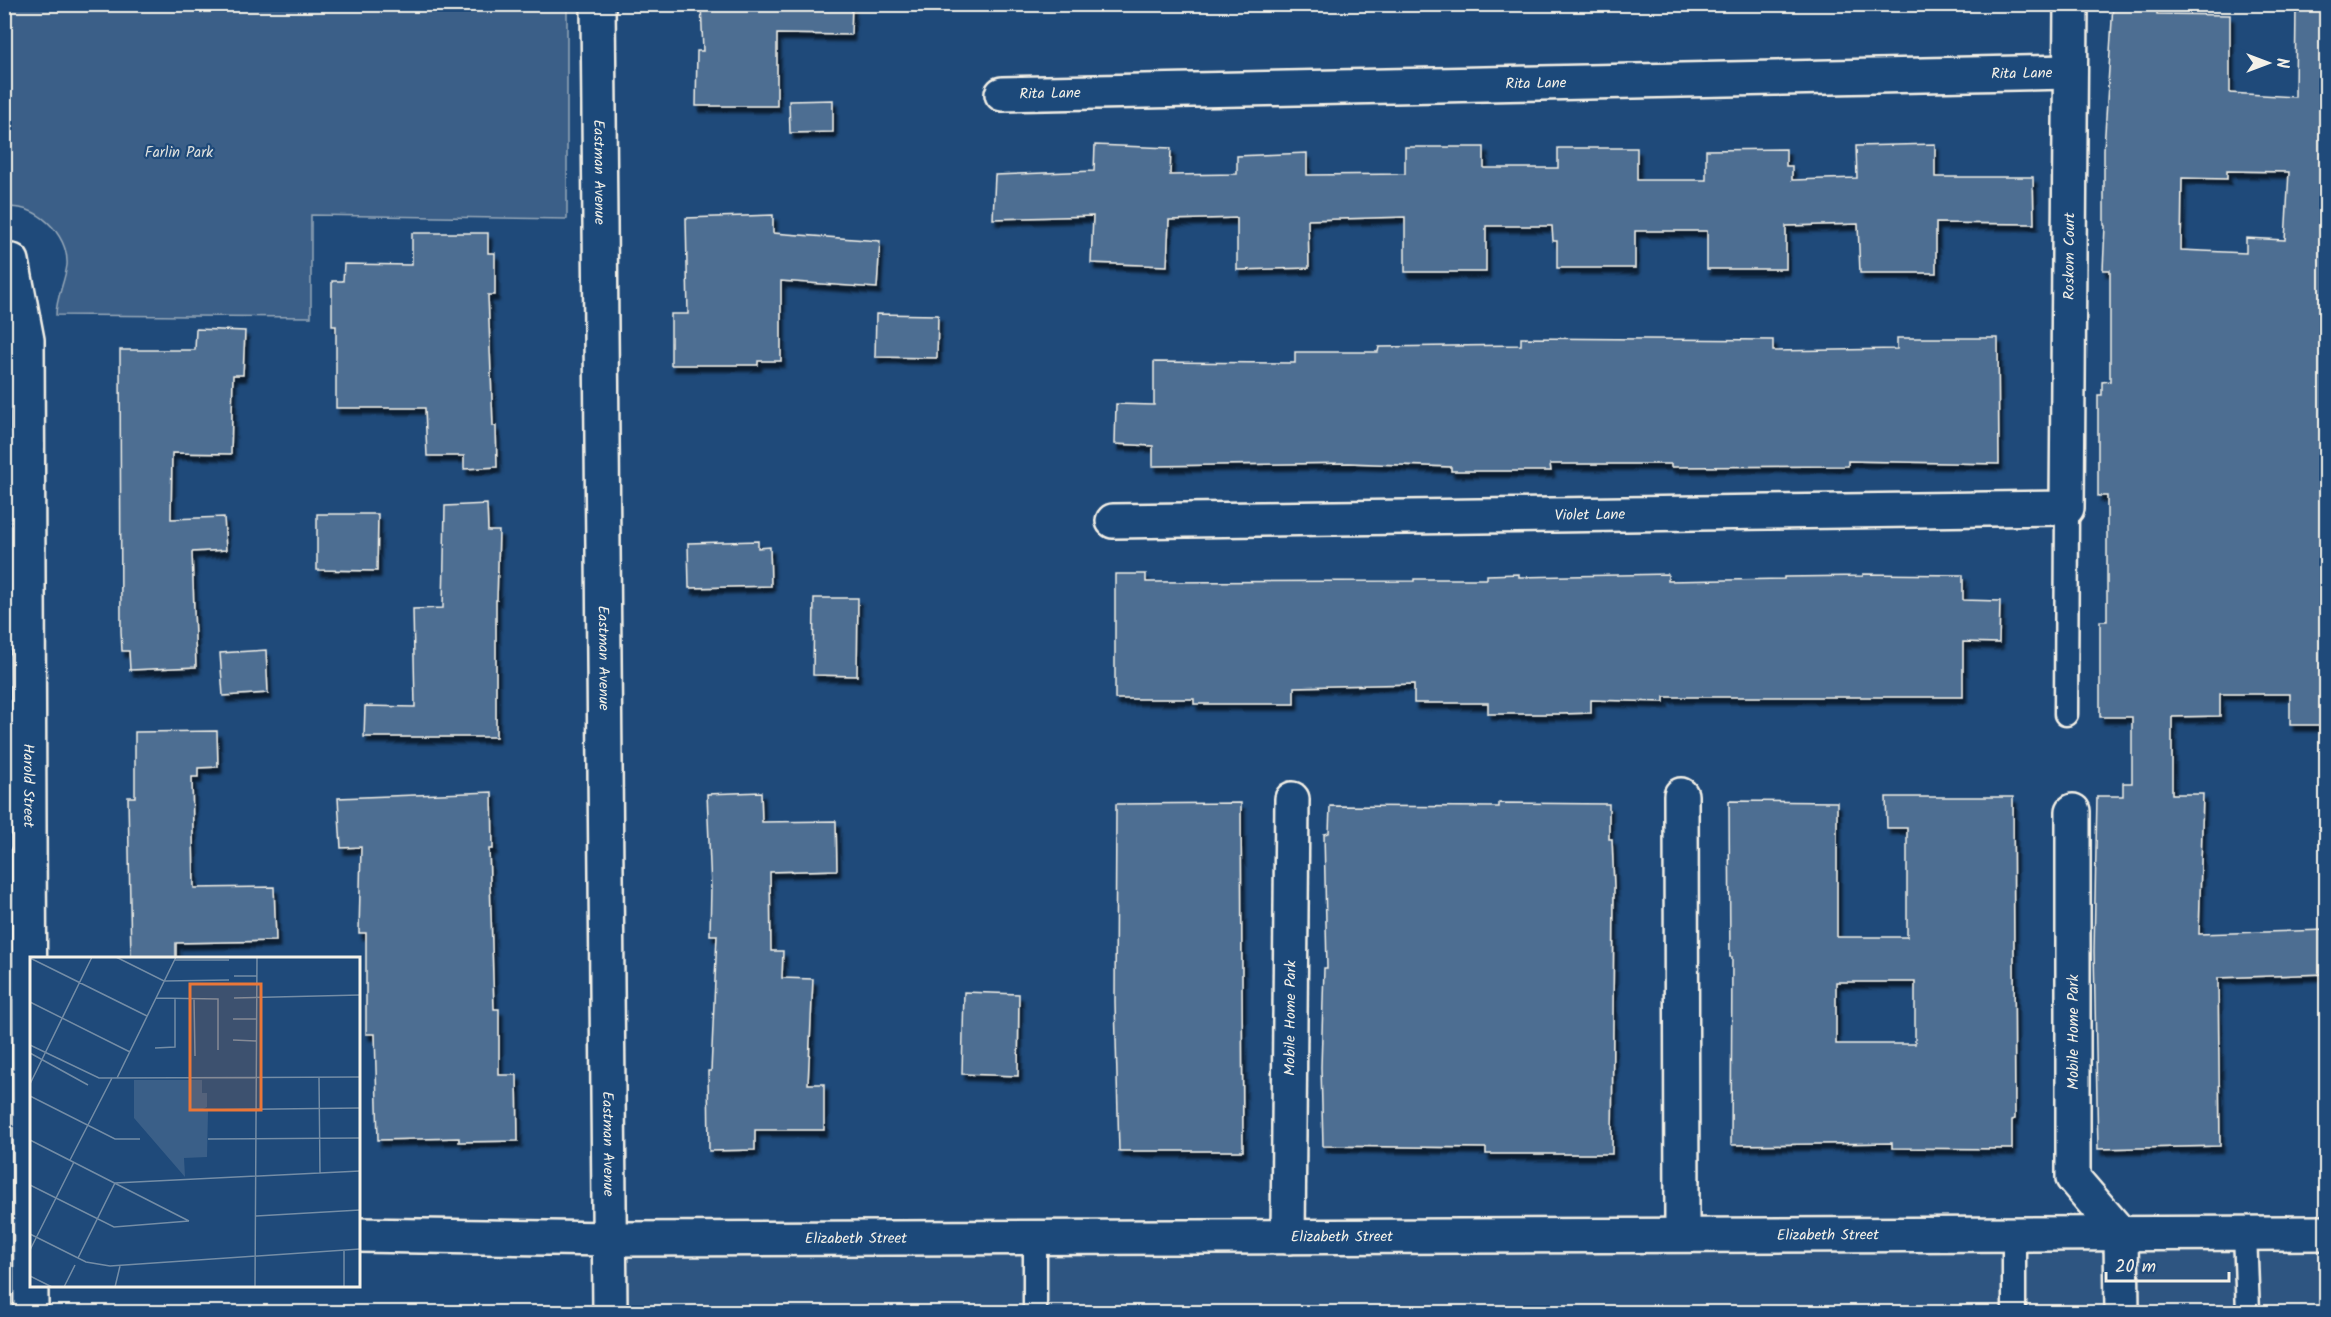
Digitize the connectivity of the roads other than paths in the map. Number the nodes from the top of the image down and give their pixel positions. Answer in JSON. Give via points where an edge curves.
{"nodes":[{"id":1,"x":598,"y":4,"type":"edge"},
{"id":2,"x":2071,"y":4,"type":"edge"},
{"id":3,"x":2070,"y":72,"type":"junction"},
{"id":4,"x":1002,"y":94,"type":"dead end"},
{"id":5,"x":12,"y":261,"type":"dead end"},
{"id":6,"x":2067,"y":508,"type":"junction"},
{"id":7,"x":1113,"y":521,"type":"dead end"},
{"id":8,"x":2066,"y":714,"type":"dead end"},
{"id":9,"x":1681,"y":795,"type":"dead end"},
{"id":10,"x":1292,"y":799,"type":"dead end"},
{"id":11,"x":2073,"y":811,"type":"dead end"},
{"id":12,"x":30,"y":1008,"type":"edge"},
{"id":13,"x":4,"y":1230,"type":"edge"},
{"id":14,"x":30,"y":1230,"type":"edge"},
{"id":15,"x":2326,"y":1233,"type":"edge"},
{"id":16,"x":1682,"y":1234,"type":"junction"},
{"id":17,"x":2014,"y":1234,"type":"junction"},
{"id":18,"x":2121,"y":1234,"type":"junction"},
{"id":19,"x":2245,"y":1234,"type":"junction"},
{"id":20,"x":360,"y":1235,"type":"edge"},
{"id":21,"x":1035,"y":1237,"type":"junction"},
{"id":22,"x":1288,"y":1237,"type":"junction"},
{"id":23,"x":611,"y":1239,"type":"junction"},
{"id":24,"x":31,"y":1287,"type":"edge"},
{"id":25,"x":31,"y":1312,"type":"edge"},
{"id":26,"x":610,"y":1312,"type":"edge"},
{"id":27,"x":1035,"y":1312,"type":"edge"},
{"id":28,"x":2014,"y":1312,"type":"edge"},
{"id":29,"x":2122,"y":1312,"type":"edge"},
{"id":30,"x":2248,"y":1312,"type":"edge"}],
"edges":[{"from":1,"to":23,"type":"street","name":"Eastman Avenue"},
{"from":2,"to":3,"type":"street","name":"Roskom Court"},
{"from":3,"to":4,"type":"street","name":"Rita Lane"},
{"from":3,"to":6,"type":"street","name":"Roskom Court"},
{"from":5,"to":12,"type":"street","name":"Harold Street","via":[[27,340]]},
{"from":6,"to":7,"type":"street","name":"Violet Lane"},
{"from":6,"to":8,"type":"lane"},
{"from":9,"to":16,"type":"street"},
{"from":10,"to":22,"type":"street","name":"Mobile Home Park"},
{"from":11,"to":18,"type":"street","name":"Mobile Home Park","via":[[2073,1178]]},
{"from":13,"to":14,"type":"street"},
{"from":15,"to":19,"type":"street","name":"Elizabeth Street"},
{"from":16,"to":17,"type":"street","name":"Elizabeth Street"},
{"from":16,"to":22,"type":"street","name":"Elizabeth Street"},
{"from":17,"to":18,"type":"street","name":"Elizabeth Street"},
{"from":17,"to":28,"type":"lane"},
{"from":18,"to":19,"type":"street","name":"Elizabeth Street"},
{"from":18,"to":29,"type":"street"},
{"from":19,"to":30,"type":"lane"},
{"from":20,"to":23,"type":"street","name":"Elizabeth Street"},
{"from":21,"to":22,"type":"street","name":"Elizabeth Street"},
{"from":21,"to":23,"type":"street","name":"Elizabeth Street"},
{"from":21,"to":27,"type":"lane"},
{"from":23,"to":26,"type":"street","name":"Eastman Avenue"},
{"from":24,"to":25,"type":"street","name":"Harold Street"}]}
